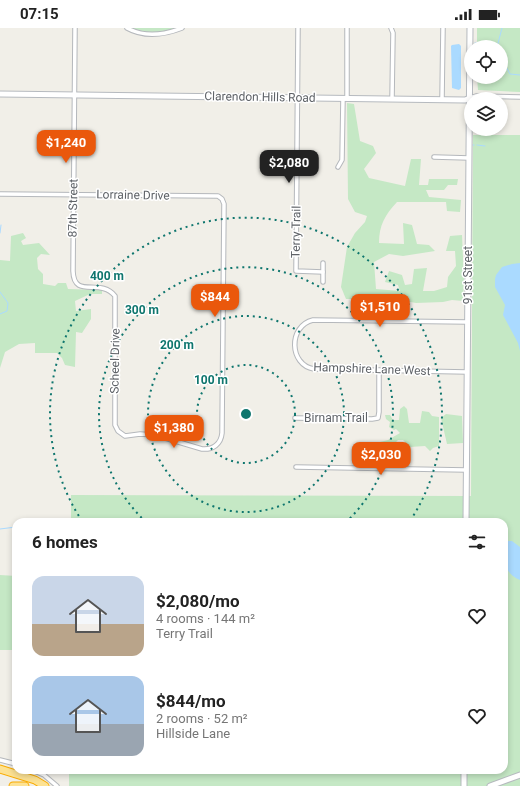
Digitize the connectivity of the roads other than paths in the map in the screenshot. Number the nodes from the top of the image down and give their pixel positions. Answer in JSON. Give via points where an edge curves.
{"nodes":[{"id":1,"x":75,"y":28,"type":"edge"},
{"id":2,"x":127,"y":28,"type":"edge"},
{"id":3,"x":182,"y":28,"type":"edge"},
{"id":4,"x":298,"y":28,"type":"edge"},
{"id":5,"x":347,"y":28,"type":"edge"},
{"id":6,"x":391,"y":28,"type":"edge"},
{"id":7,"x":443,"y":28,"type":"edge"},
{"id":8,"x":470,"y":28,"type":"edge"},
{"id":9,"x":470,"y":92,"type":"edge"},
{"id":10,"x":0,"y":94,"type":"edge"},
{"id":11,"x":74,"y":95,"type":"junction"},
{"id":12,"x":508,"y":97,"type":"edge"},
{"id":13,"x":520,"y":97,"type":"edge"},
{"id":14,"x":297,"y":98,"type":"junction"},
{"id":15,"x":345,"y":98,"type":"junction"},
{"id":16,"x":392,"y":99,"type":"junction"},
{"id":17,"x":442,"y":99,"type":"junction"},
{"id":18,"x":464,"y":100,"type":"edge"},
{"id":19,"x":469,"y":136,"type":"edge"},
{"id":20,"x":434,"y":157,"type":"dead end"},
{"id":21,"x":469,"y":158,"type":"junction"},
{"id":22,"x":338,"y":167,"type":"dead end"},
{"id":23,"x":0,"y":194,"type":"edge"},
{"id":24,"x":74,"y":194,"type":"junction"},
{"id":25,"x":323,"y":263,"type":"dead end"},
{"id":26,"x":323,"y":272,"type":"junction"},
{"id":27,"x":323,"y":282,"type":"dead end"},
{"id":28,"x":112,"y":292,"type":"joint"},
{"id":29,"x":467,"y":322,"type":"junction"},
{"id":30,"x":380,"y":370,"type":"junction"},
{"id":31,"x":467,"y":372,"type":"junction"},
{"id":32,"x":295,"y":418,"type":"dead end"},
{"id":33,"x":118,"y":431,"type":"joint"},
{"id":34,"x":296,"y":468,"type":"dead end"},
{"id":35,"x":466,"y":470,"type":"junction"},
{"id":36,"x":466,"y":518,"type":"edge"},
{"id":37,"x":0,"y":760,"type":"edge"},
{"id":38,"x":12,"y":763,"type":"edge"},
{"id":39,"x":0,"y":769,"type":"edge"},
{"id":40,"x":12,"y":773,"type":"edge"},
{"id":41,"x":16,"y":774,"type":"edge"},
{"id":42,"x":42,"y":774,"type":"edge"},
{"id":43,"x":464,"y":774,"type":"edge"},
{"id":44,"x":520,"y":775,"type":"edge"},
{"id":45,"x":13,"y":786,"type":"edge"},
{"id":46,"x":25,"y":786,"type":"edge"},
{"id":47,"x":45,"y":786,"type":"edge"},
{"id":48,"x":57,"y":786,"type":"edge"},
{"id":49,"x":464,"y":786,"type":"edge"},
{"id":50,"x":490,"y":786,"type":"edge"}],
"edges":[{"from":1,"to":11,"type":"street","name":"87th Street"},
{"from":2,"to":3,"type":"street","via":[[151,35]]},
{"from":4,"to":14,"type":"street","name":"Terry Trail"},
{"from":5,"to":15,"type":"street"},
{"from":6,"to":16,"type":"street"},
{"from":7,"to":17,"type":"street"},
{"from":8,"to":9,"type":"main road","name":"91st Street"},
{"from":10,"to":11,"type":"main road","name":"Clarendon Hills Road"},
{"from":11,"to":14,"type":"main road","name":"Clarendon Hills Road"},
{"from":11,"to":24,"type":"street","name":"87th Street"},
{"from":12,"to":13,"type":"street","name":"Clarendon Hills Road"},
{"from":14,"to":15,"type":"main road","name":"Clarendon Hills Road"},
{"from":14,"to":26,"type":"street","name":"Terry Trail","via":[[296,271]]},
{"from":15,"to":16,"type":"main road","name":"Clarendon Hills Road"},
{"from":15,"to":22,"type":"street","via":[[342,160]]},
{"from":16,"to":17,"type":"main road","name":"Clarendon Hills Road"},
{"from":17,"to":18,"type":"main road","name":"Clarendon Hills Road"},
{"from":19,"to":21,"type":"main road","name":"91st Street"},
{"from":20,"to":21,"type":"street"},
{"from":21,"to":29,"type":"main road","name":"91st Street"},
{"from":23,"to":24,"type":"street","name":"Lorraine Drive"},
{"from":24,"to":28,"type":"street","name":"87th Street","via":[[73,278],[75,283],[82,287],[104,287]]},
{"from":24,"to":33,"type":"street","name":"Lorraine Drive","via":[[218,196],[224,204],[222,437],[217,445],[205,449],[156,435],[127,436]]},
{"from":25,"to":26,"type":"street"},
{"from":26,"to":27,"type":"street"},
{"from":28,"to":33,"type":"street","name":"Scheel Drive","via":[[116,301],[115,417]]},
{"from":29,"to":30,"type":"street","name":"Hampshire Lane West","via":[[313,320],[301,325],[296,334],[297,358],[309,368]]},
{"from":29,"to":31,"type":"main road","name":"91st Street"},
{"from":30,"to":31,"type":"street","name":"Hampshire Lane West"},
{"from":30,"to":32,"type":"street","name":"Birnam Trail","via":[[378,418]]},
{"from":31,"to":35,"type":"main road","name":"91st Street"},
{"from":34,"to":35,"type":"street"},
{"from":35,"to":36,"type":"main road","name":"91st Street"},
{"from":37,"to":38,"type":"street"},
{"from":39,"to":40,"type":"highway"},
{"from":41,"to":47,"type":"highway"},
{"from":42,"to":48,"type":"street"},
{"from":43,"to":49,"type":"main road"},
{"from":44,"to":50,"type":"main road"},
{"from":45,"to":46,"type":"highway"}]}
